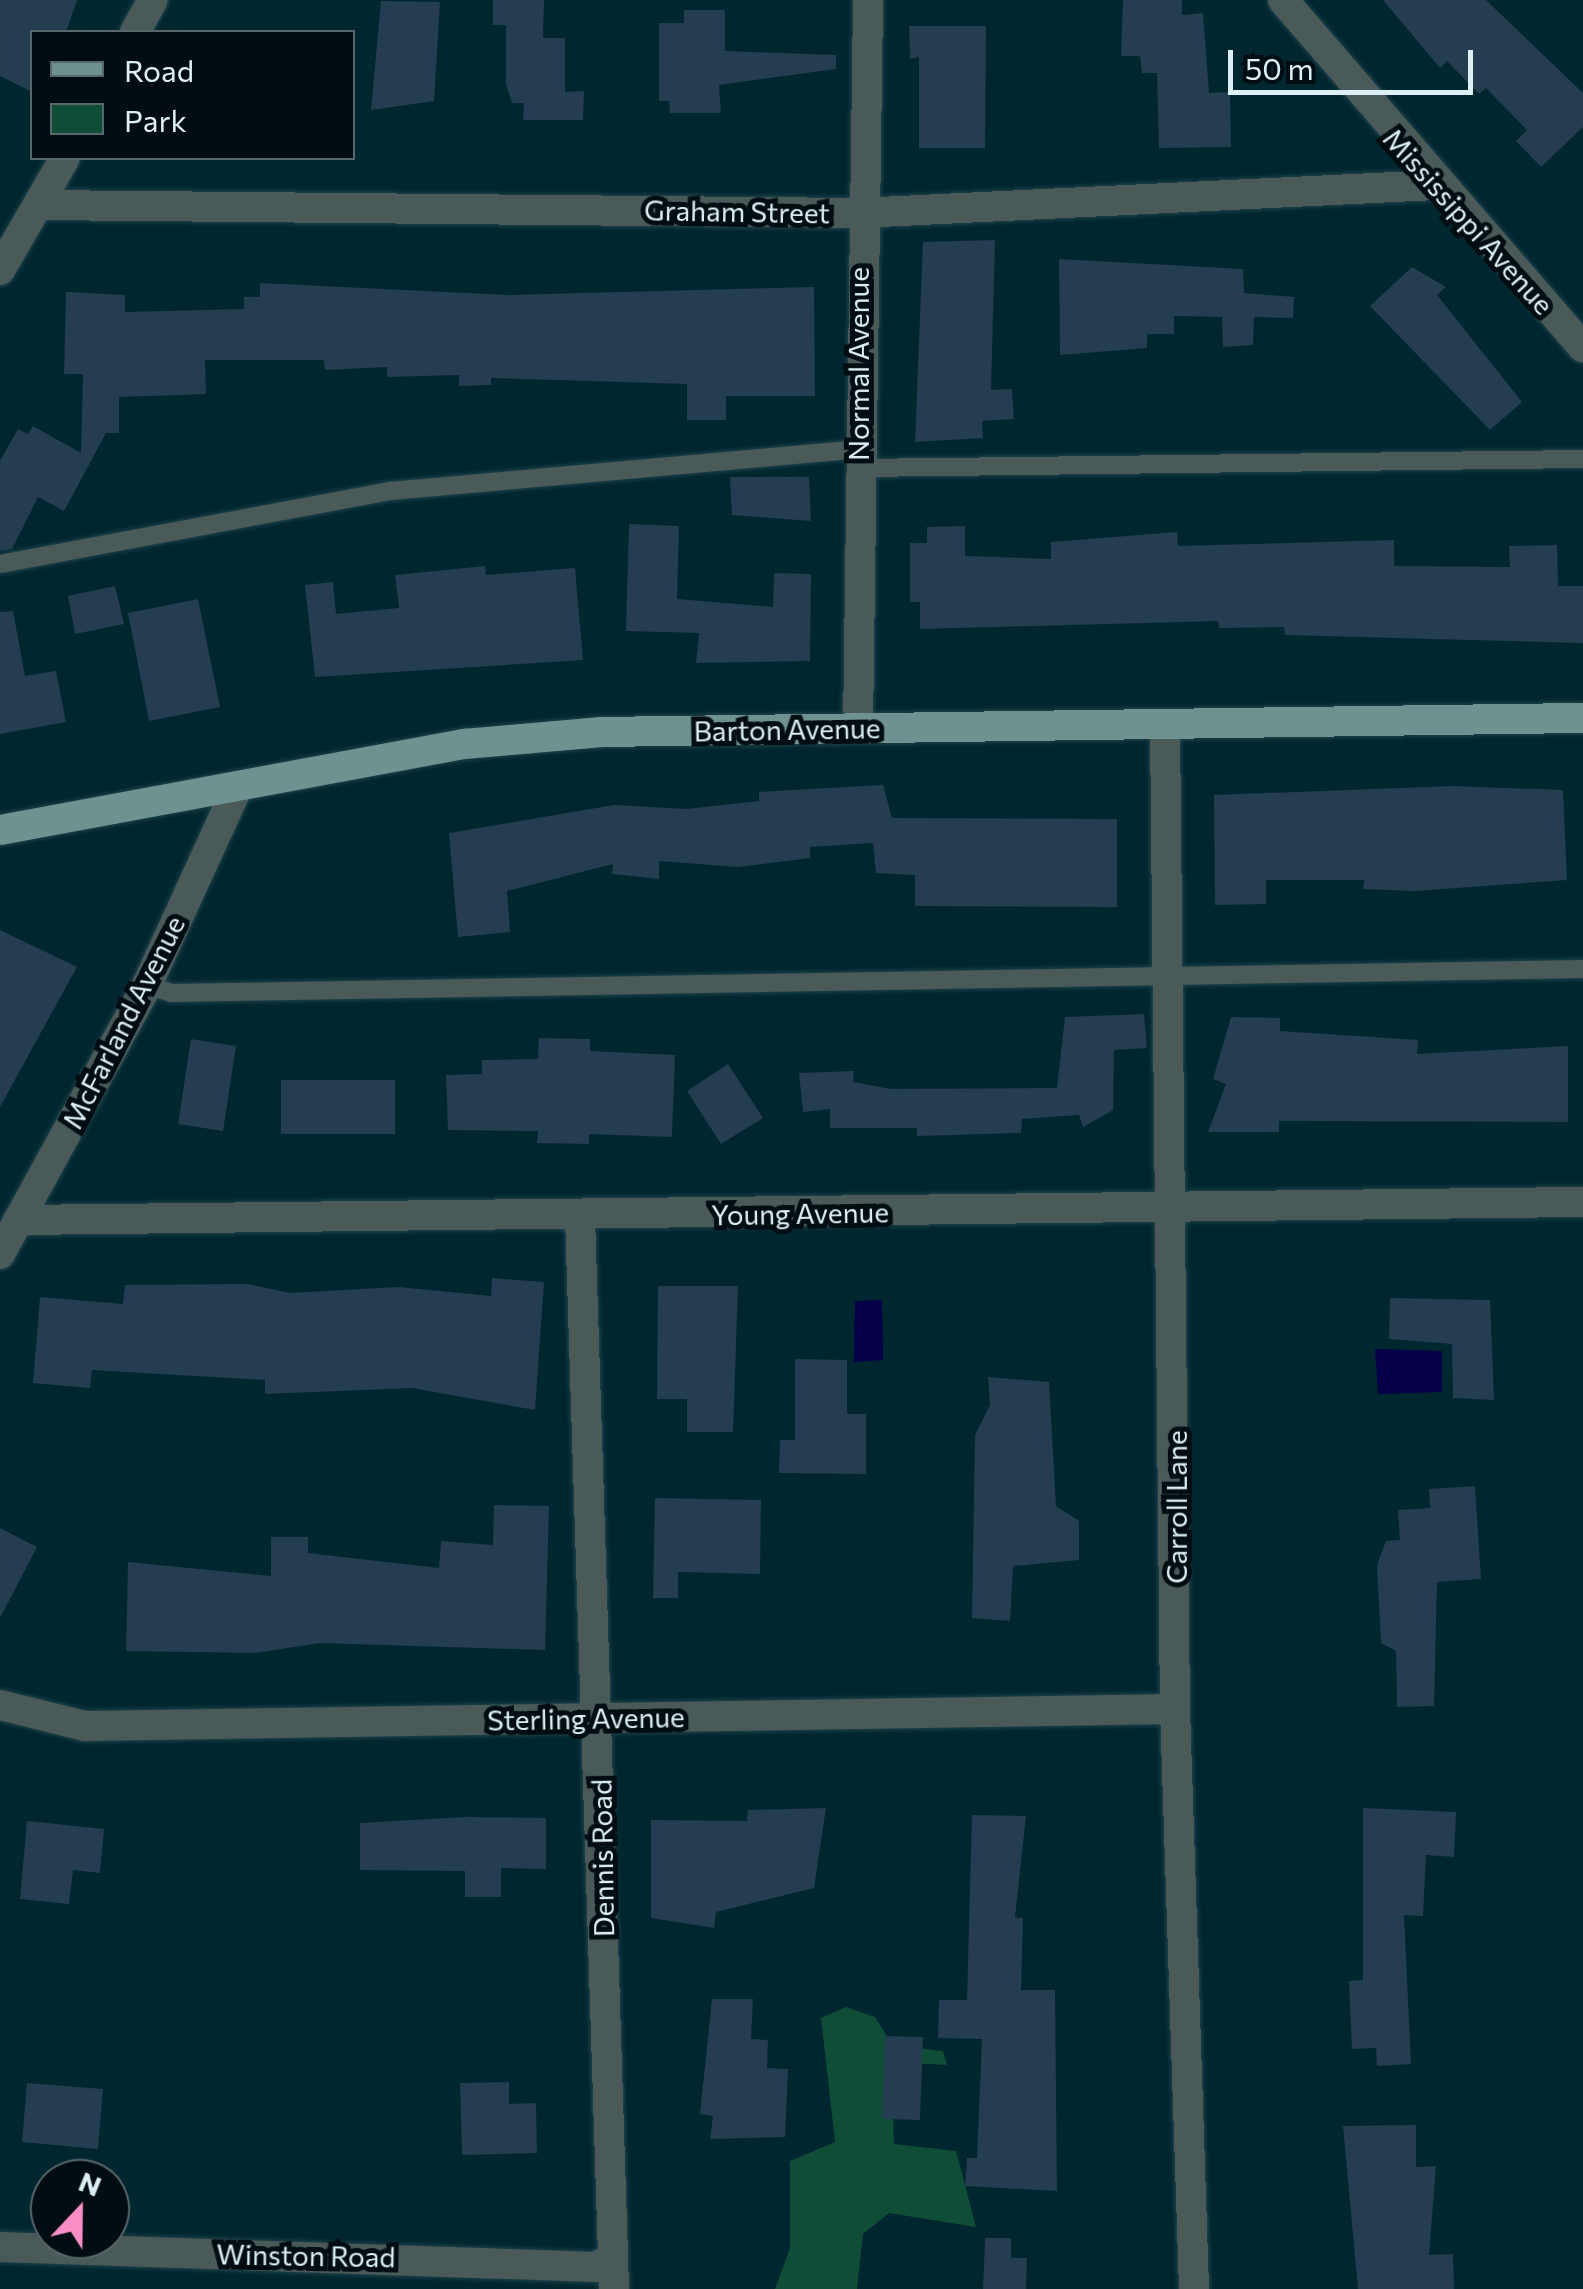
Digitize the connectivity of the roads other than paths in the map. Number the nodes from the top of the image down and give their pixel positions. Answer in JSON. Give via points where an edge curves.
{"nodes":[{"id":1,"x":153,"y":0,"type":"edge"},
{"id":2,"x":868,"y":0,"type":"edge"},
{"id":3,"x":1283,"y":0,"type":"edge"},
{"id":4,"x":136,"y":30,"type":"edge"},
{"id":5,"x":64,"y":160,"type":"edge"},
{"id":6,"x":1435,"y":184,"type":"junction"},
{"id":7,"x":38,"y":205,"type":"junction"},
{"id":8,"x":859,"y":212,"type":"junction"},
{"id":9,"x":0,"y":270,"type":"edge"},
{"id":10,"x":1583,"y":348,"type":"edge"},
{"id":11,"x":858,"y":458,"type":"junction"},
{"id":12,"x":1583,"y":459,"type":"edge"},
{"id":13,"x":0,"y":564,"type":"edge"},
{"id":14,"x":1583,"y":718,"type":"edge"},
{"id":15,"x":1165,"y":724,"type":"junction"},
{"id":16,"x":858,"y":728,"type":"junction"},
{"id":17,"x":238,"y":786,"type":"junction"},
{"id":18,"x":0,"y":830,"type":"edge"},
{"id":19,"x":1583,"y":969,"type":"edge"},
{"id":20,"x":1170,"y":972,"type":"junction"},
{"id":21,"x":147,"y":986,"type":"junction"},
{"id":22,"x":1583,"y":1202,"type":"edge"},
{"id":23,"x":1177,"y":1205,"type":"junction"},
{"id":24,"x":580,"y":1218,"type":"junction"},
{"id":25,"x":18,"y":1220,"type":"junction"},
{"id":26,"x":0,"y":1254,"type":"edge"},
{"id":27,"x":0,"y":1705,"type":"edge"},
{"id":28,"x":1175,"y":1708,"type":"junction"},
{"id":29,"x":599,"y":1718,"type":"junction"},
{"id":30,"x":0,"y":2246,"type":"edge"},
{"id":31,"x":612,"y":2274,"type":"edge"},
{"id":32,"x":1194,"y":2289,"type":"edge"}],
"edges":[{"from":1,"to":4,"type":"street"},
{"from":2,"to":8,"type":"street","name":"Normal Avenue"},
{"from":3,"to":6,"type":"street","name":"Mississippi Avenue"},
{"from":5,"to":7,"type":"street"},
{"from":6,"to":8,"type":"street","name":"Graham Street"},
{"from":6,"to":10,"type":"street","name":"Mississippi Avenue"},
{"from":7,"to":8,"type":"street","name":"Graham Street"},
{"from":7,"to":9,"type":"street"},
{"from":8,"to":11,"type":"street","name":"Normal Avenue"},
{"from":11,"to":12,"type":"lane"},
{"from":11,"to":13,"type":"lane","via":[[391,492]]},
{"from":11,"to":16,"type":"street","name":"Normal Avenue"},
{"from":14,"to":15,"type":"main road","name":"Barton Avenue"},
{"from":15,"to":16,"type":"main road","name":"Barton Avenue"},
{"from":15,"to":20,"type":"street","name":"Carroll Lane"},
{"from":16,"to":17,"type":"main road","name":"Barton Avenue","via":[[465,744]]},
{"from":17,"to":18,"type":"main road","name":"Barton Avenue"},
{"from":17,"to":21,"type":"street","name":"McFarland Avenue"},
{"from":19,"to":20,"type":"lane"},
{"from":20,"to":21,"type":"lane","via":[[171,993]]},
{"from":20,"to":23,"type":"street","name":"Carroll Lane"},
{"from":21,"to":25,"type":"street","name":"McFarland Avenue"},
{"from":22,"to":23,"type":"street","name":"Young Avenue"},
{"from":23,"to":24,"type":"street","name":"Young Avenue"},
{"from":23,"to":28,"type":"street","name":"Carroll Lane"},
{"from":24,"to":25,"type":"street","name":"Young Avenue"},
{"from":24,"to":29,"type":"street","name":"Dennis Road"},
{"from":25,"to":26,"type":"street","name":"McFarland Avenue"},
{"from":27,"to":29,"type":"street","name":"Sterling Avenue","via":[[85,1726]]},
{"from":28,"to":29,"type":"street","name":"Sterling Avenue"},
{"from":28,"to":32,"type":"street","name":"Carroll Lane"},
{"from":29,"to":31,"type":"street","name":"Dennis Road"},
{"from":30,"to":31,"type":"street","name":"Winston Road","via":[[596,2267]]}]}
